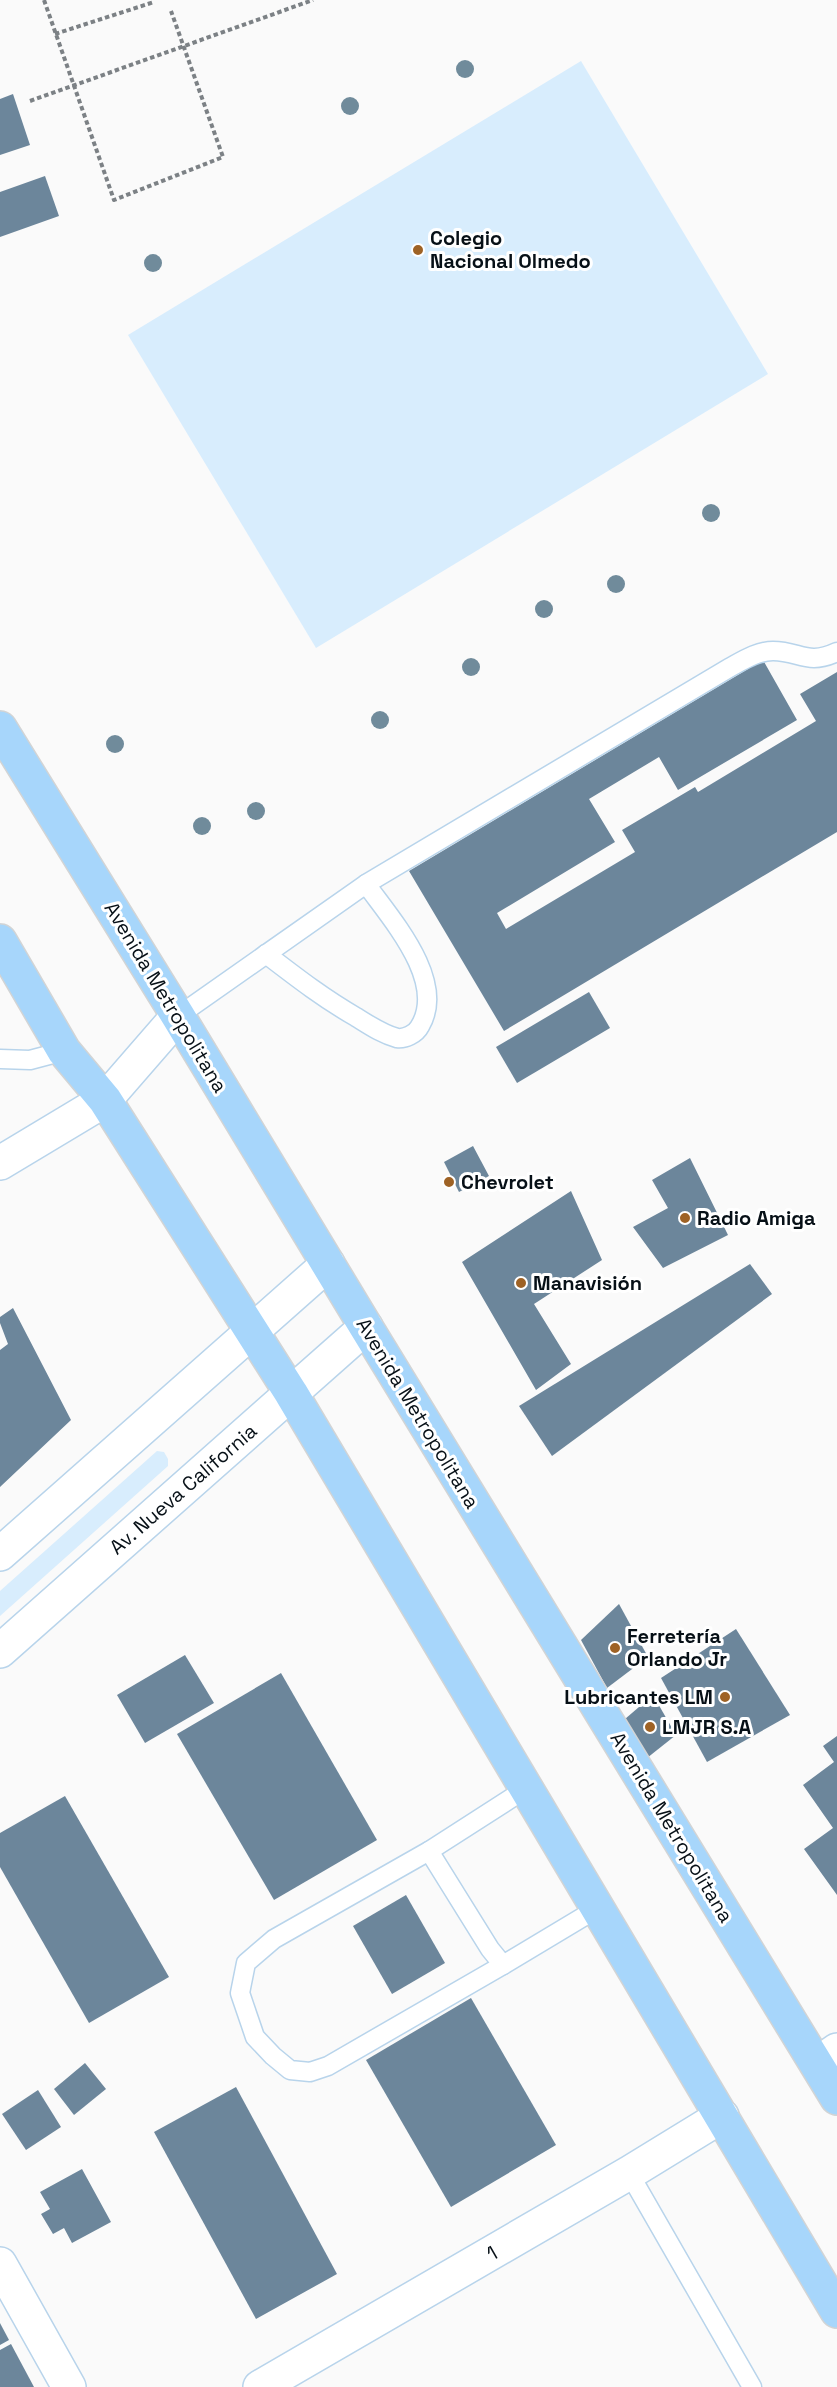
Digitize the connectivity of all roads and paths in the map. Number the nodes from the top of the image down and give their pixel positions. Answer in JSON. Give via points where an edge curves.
{"nodes":[{"id":1,"x":44,"y":0,"type":"edge"},
{"id":2,"x":311,"y":0,"type":"edge"},
{"id":3,"x":154,"y":3,"type":"dead end"},
{"id":4,"x":171,"y":11,"type":"dead end"},
{"id":5,"x":56,"y":34,"type":"junction"},
{"id":6,"x":184,"y":46,"type":"junction"},
{"id":7,"x":74,"y":86,"type":"junction"},
{"id":8,"x":30,"y":101,"type":"dead end"},
{"id":9,"x":837,"y":652,"type":"edge"},
{"id":10,"x":0,"y":728,"type":"edge"},
{"id":11,"x":366,"y":884,"type":"junction"},
{"id":12,"x":0,"y":941,"type":"edge"},
{"id":13,"x":266,"y":954,"type":"junction"},
{"id":14,"x":178,"y":1016,"type":"junction"},
{"id":15,"x":64,"y":1052,"type":"junction"},
{"id":16,"x":0,"y":1059,"type":"edge"},
{"id":17,"x":105,"y":1100,"type":"junction"},
{"id":18,"x":0,"y":1163,"type":"edge"},
{"id":19,"x":328,"y":1264,"type":"junction"},
{"id":20,"x":366,"y":1327,"type":"junction"},
{"id":21,"x":252,"y":1331,"type":"junction"},
{"id":22,"x":291,"y":1393,"type":"junction"},
{"id":23,"x":0,"y":1554,"type":"edge"},
{"id":24,"x":0,"y":1651,"type":"edge"},
{"id":25,"x":527,"y":1788,"type":"junction"},
{"id":26,"x":429,"y":1851,"type":"junction"},
{"id":27,"x":598,"y":1908,"type":"junction"},
{"id":28,"x":503,"y":1965,"type":"junction"},
{"id":29,"x":827,"y":2057,"type":"edge"},
{"id":30,"x":837,"y":2098,"type":"edge"},
{"id":31,"x":722,"y":2116,"type":"junction"},
{"id":32,"x":629,"y":2174,"type":"junction"},
{"id":33,"x":0,"y":2264,"type":"edge"},
{"id":34,"x":837,"y":2311,"type":"edge"},
{"id":35,"x":69,"y":2387,"type":"edge"},
{"id":36,"x":260,"y":2387,"type":"edge"},
{"id":37,"x":752,"y":2387,"type":"edge"}],
"edges":[{"from":1,"to":5,"type":"path"},
{"from":2,"to":6,"type":"path"},
{"from":3,"to":5,"type":"path"},
{"from":4,"to":6,"type":"path"},
{"from":5,"to":7,"type":"path"},
{"from":6,"to":7,"type":"path"},
{"from":6,"to":7,"type":"path","via":[[223,157],[114,201]]},
{"from":7,"to":8,"type":"path"},
{"from":9,"to":11,"type":"lane","via":[[809,659],[772,651],[754,655]]},
{"from":10,"to":14,"type":"highway","name":"Avenida Metropolitana"},
{"from":11,"to":13,"type":"lane"},
{"from":11,"to":13,"type":"lane","via":[[413,951],[426,982],[421,1026],[413,1034],[400,1038],[379,1031],[317,994]]},
{"from":12,"to":15,"type":"highway"},
{"from":13,"to":14,"type":"lane"},
{"from":14,"to":17,"type":"street"},
{"from":14,"to":19,"type":"highway","name":"Avenida Metropolitana"},
{"from":15,"to":16,"type":"lane","via":[[30,1060]]},
{"from":15,"to":17,"type":"highway"},
{"from":17,"to":18,"type":"street"},
{"from":17,"to":21,"type":"highway"},
{"from":19,"to":20,"type":"highway","name":"Avenida Metropolitana"},
{"from":19,"to":21,"type":"street"},
{"from":20,"to":22,"type":"street","name":"Av. Nueva California"},
{"from":20,"to":29,"type":"highway","name":"Avenida Metropolitana"},
{"from":21,"to":22,"type":"highway"},
{"from":21,"to":23,"type":"street"},
{"from":22,"to":24,"type":"street","name":"Av. Nueva California"},
{"from":22,"to":25,"type":"highway"},
{"from":25,"to":26,"type":"lane"},
{"from":25,"to":27,"type":"highway"},
{"from":26,"to":28,"type":"lane"},
{"from":26,"to":28,"type":"lane","via":[[274,1939],[246,1962],[240,1993],[255,2037],[290,2070],[310,2072],[328,2066]]},
{"from":27,"to":28,"type":"lane"},
{"from":27,"to":31,"type":"highway"},
{"from":29,"to":30,"type":"highway","name":"Avenida Metropolitana"},
{"from":31,"to":32,"type":"street","name":"1"},
{"from":31,"to":34,"type":"highway"},
{"from":32,"to":36,"type":"street","name":"1"},
{"from":32,"to":37,"type":"lane"},
{"from":33,"to":35,"type":"street"}]}
